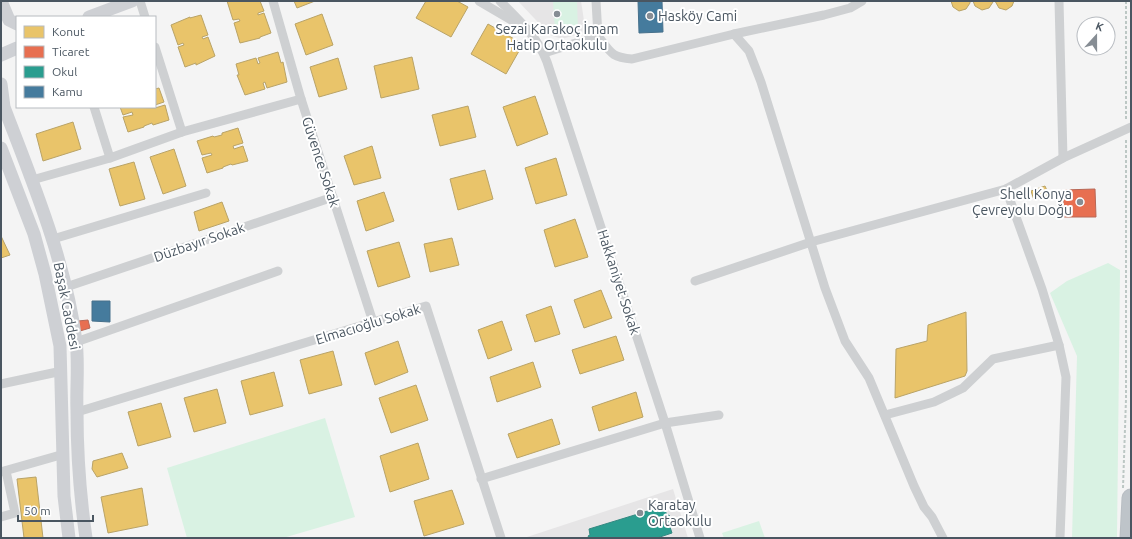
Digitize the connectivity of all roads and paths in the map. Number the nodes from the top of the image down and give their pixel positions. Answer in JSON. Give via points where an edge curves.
{"nodes":[{"id":1,"x":1,"y":1,"type":"edge"},
{"id":2,"x":132,"y":1,"type":"edge"},
{"id":3,"x":140,"y":1,"type":"edge"},
{"id":4,"x":273,"y":1,"type":"edge"},
{"id":5,"x":480,"y":1,"type":"edge"},
{"id":6,"x":500,"y":1,"type":"edge"},
{"id":7,"x":596,"y":1,"type":"edge"},
{"id":8,"x":862,"y":1,"type":"edge"},
{"id":9,"x":1058,"y":1,"type":"edge"},
{"id":10,"x":1126,"y":1,"type":"edge"},
{"id":11,"x":92,"y":16,"type":"edge"},
{"id":12,"x":145,"y":16,"type":"edge"},
{"id":13,"x":16,"y":24,"type":"edge"},
{"id":14,"x":528,"y":31,"type":"junction"},
{"id":15,"x":734,"y":34,"type":"junction"},
{"id":16,"x":598,"y":36,"type":"junction"},
{"id":17,"x":16,"y":48,"type":"edge"},
{"id":18,"x":156,"y":50,"type":"edge"},
{"id":19,"x":544,"y":52,"type":"junction"},
{"id":20,"x":1,"y":55,"type":"edge"},
{"id":21,"x":1,"y":84,"type":"edge"},
{"id":22,"x":301,"y":99,"type":"junction"},
{"id":23,"x":94,"y":108,"type":"edge"},
{"id":24,"x":1128,"y":128,"type":"edge"},
{"id":25,"x":182,"y":132,"type":"junction"},
{"id":26,"x":1,"y":148,"type":"edge"},
{"id":27,"x":110,"y":158,"type":"junction"},
{"id":28,"x":1063,"y":158,"type":"junction"},
{"id":29,"x":5,"y":167,"type":"edge"},
{"id":30,"x":32,"y":180,"type":"junction"},
{"id":31,"x":1006,"y":189,"type":"junction"},
{"id":32,"x":206,"y":193,"type":"dead end"},
{"id":33,"x":332,"y":197,"type":"junction"},
{"id":34,"x":53,"y":239,"type":"junction"},
{"id":35,"x":811,"y":242,"type":"junction"},
{"id":36,"x":278,"y":271,"type":"dead end"},
{"id":37,"x":695,"y":281,"type":"dead end"},
{"id":38,"x":66,"y":287,"type":"junction"},
{"id":39,"x":373,"y":322,"type":"junction"},
{"id":40,"x":76,"y":342,"type":"junction"},
{"id":41,"x":1059,"y":345,"type":"junction"},
{"id":42,"x":62,"y":371,"type":"junction"},
{"id":43,"x":1,"y":384,"type":"edge"},
{"id":44,"x":76,"y":412,"type":"junction"},
{"id":45,"x":719,"y":415,"type":"dead end"},
{"id":46,"x":885,"y":415,"type":"junction"},
{"id":47,"x":665,"y":423,"type":"junction"},
{"id":48,"x":64,"y":454,"type":"junction"},
{"id":49,"x":4,"y":472,"type":"edge"},
{"id":50,"x":481,"y":479,"type":"junction"},
{"id":51,"x":1127,"y":495,"type":"edge"},
{"id":52,"x":1,"y":517,"type":"edge"},
{"id":53,"x":69,"y":538,"type":"edge"},
{"id":54,"x":86,"y":538,"type":"edge"},
{"id":55,"x":501,"y":538,"type":"edge"},
{"id":56,"x":700,"y":538,"type":"edge"},
{"id":57,"x":943,"y":538,"type":"edge"},
{"id":58,"x":1060,"y":538,"type":"edge"},
{"id":59,"x":1129,"y":538,"type":"edge"}],
"edges":[{"from":1,"to":13,"type":"street","via":[[9,20]]},
{"from":2,"to":11,"type":"street"},
{"from":3,"to":12,"type":"street"},
{"from":4,"to":22,"type":"street","name":"Güvence Sokak"},
{"from":5,"to":14,"type":"street","name":"Hakkaniyet Sokak"},
{"from":6,"to":14,"type":"street","name":"Hakkaniyet Sokak"},
{"from":7,"to":16,"type":"street"},
{"from":8,"to":15,"type":"street","via":[[850,8]]},
{"from":9,"to":28,"type":"street"},
{"from":10,"to":24,"type":"path"},
{"from":14,"to":19,"type":"street","name":"Hakkaniyet Sokak"},
{"from":15,"to":16,"type":"street","via":[[632,59],[614,56]]},
{"from":15,"to":35,"type":"street","via":[[749,52],[761,82]]},
{"from":16,"to":19,"type":"street"},
{"from":17,"to":20,"type":"street"},
{"from":18,"to":25,"type":"street"},
{"from":19,"to":47,"type":"street","name":"Hakkaniyet Sokak"},
{"from":21,"to":30,"type":"street","name":"Başak Caddesi","via":[[4,107]]},
{"from":22,"to":25,"type":"street"},
{"from":22,"to":33,"type":"street","name":"Güvence Sokak"},
{"from":23,"to":27,"type":"street"},
{"from":24,"to":28,"type":"street"},
{"from":24,"to":51,"type":"path"},
{"from":25,"to":27,"type":"street"},
{"from":26,"to":29,"type":"street","name":"Başak Caddesi"},
{"from":27,"to":30,"type":"street"},
{"from":28,"to":31,"type":"street"},
{"from":29,"to":42,"type":"street","name":"Başak Caddesi","via":[[34,234],[60,346]]},
{"from":30,"to":34,"type":"street","name":"Başak Caddesi"},
{"from":31,"to":35,"type":"street"},
{"from":31,"to":41,"type":"street"},
{"from":32,"to":34,"type":"street"},
{"from":33,"to":38,"type":"street","name":"Düzbayır Sokak"},
{"from":33,"to":39,"type":"street","name":"Güvence Sokak"},
{"from":34,"to":38,"type":"street","name":"Başak Caddesi"},
{"from":35,"to":37,"type":"street"},
{"from":35,"to":46,"type":"street","via":[[845,341],[869,378]]},
{"from":36,"to":40,"type":"street"},
{"from":38,"to":40,"type":"street","name":"Başak Caddesi"},
{"from":39,"to":44,"type":"street","name":"Elmacıoğlu Sokak"},
{"from":39,"to":50,"type":"street","name":"Elmacıoğlu Sokak","via":[[426,306]]},
{"from":40,"to":44,"type":"street","name":"Başak Caddesi"},
{"from":41,"to":46,"type":"street","via":[[993,359],[963,388],[934,402]]},
{"from":41,"to":58,"type":"street","via":[[1066,377]]},
{"from":42,"to":43,"type":"street"},
{"from":42,"to":48,"type":"street","name":"Başak Caddesi"},
{"from":44,"to":54,"type":"street","name":"Başak Caddesi","via":[[81,502]]},
{"from":45,"to":47,"type":"street"},
{"from":46,"to":57,"type":"street","via":[[924,507]]},
{"from":47,"to":50,"type":"street"},
{"from":47,"to":56,"type":"street","name":"Hakkaniyet Sokak"},
{"from":48,"to":49,"type":"street"},
{"from":48,"to":53,"type":"street","name":"Başak Caddesi","via":[[64,496]]},
{"from":49,"to":52,"type":"street","via":[[15,513]]},
{"from":50,"to":55,"type":"street","name":"Elmacıoğlu Sokak"},
{"from":51,"to":59,"type":"highway"}]}
